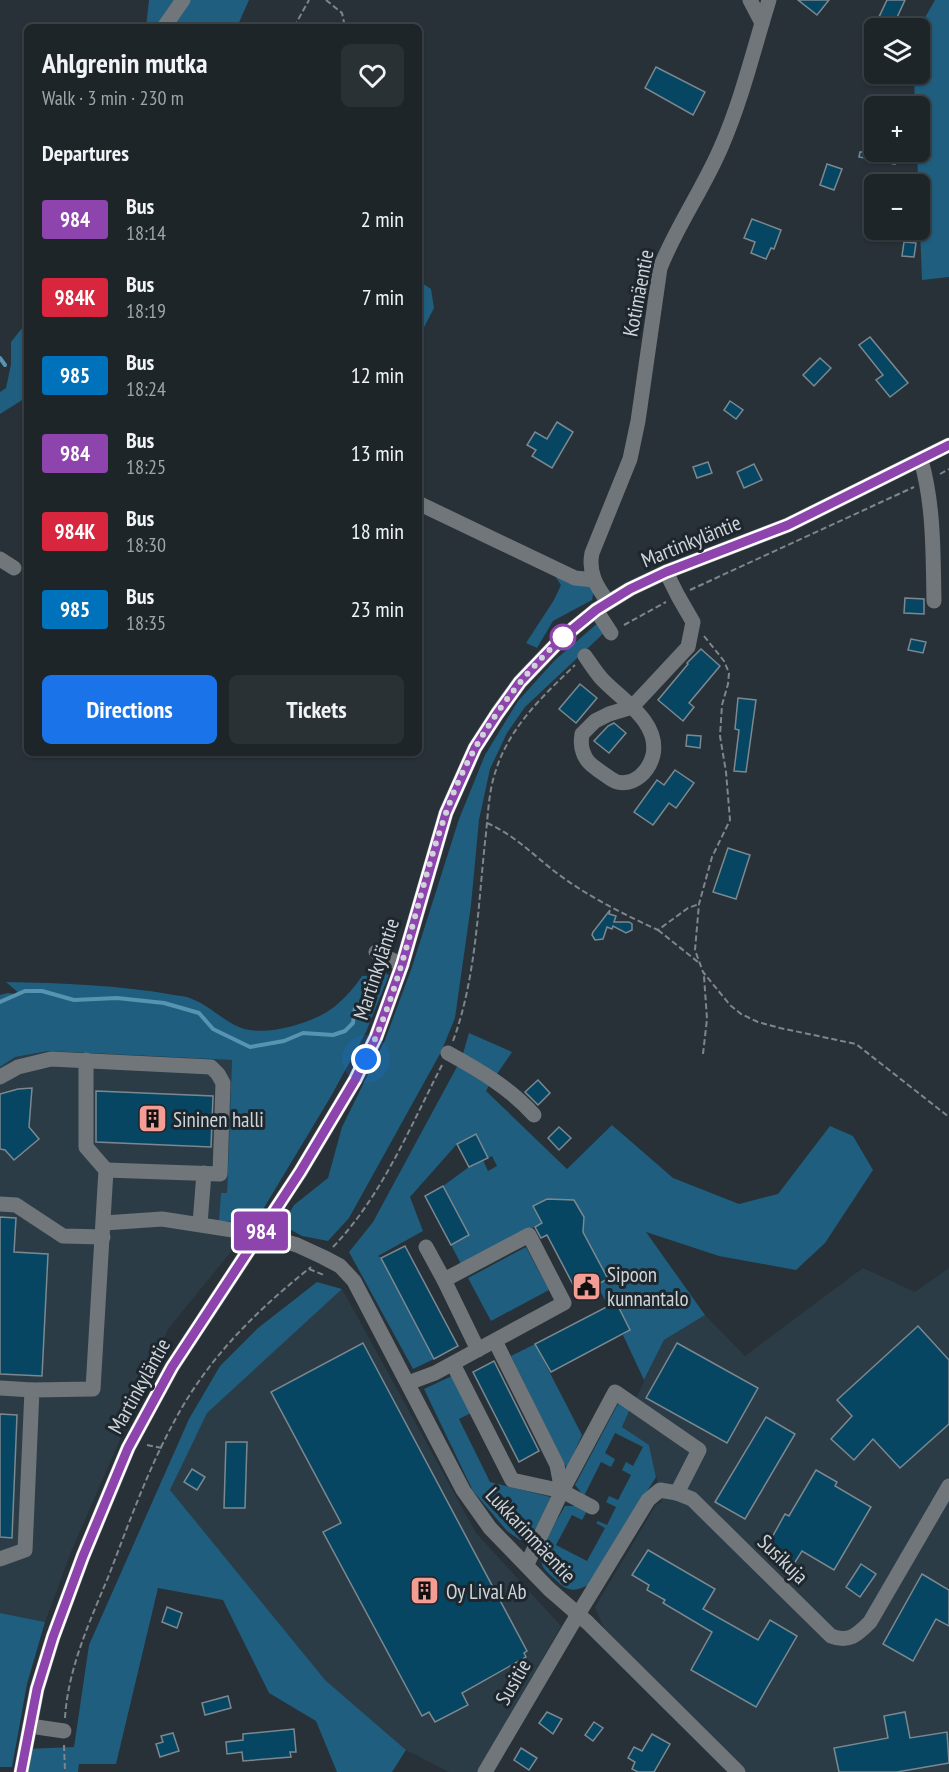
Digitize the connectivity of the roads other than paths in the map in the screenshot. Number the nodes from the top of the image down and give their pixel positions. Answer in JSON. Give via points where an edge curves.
{"nodes":[{"id":1,"x":183,"y":0,"type":"edge"},
{"id":2,"x":750,"y":0,"type":"edge"},
{"id":3,"x":769,"y":0,"type":"edge"},
{"id":4,"x":762,"y":23,"type":"junction"},
{"id":5,"x":166,"y":24,"type":"edge"},
{"id":6,"x":949,"y":445,"type":"edge"},
{"id":7,"x":921,"y":460,"type":"junction"},
{"id":8,"x":422,"y":505,"type":"edge"},
{"id":9,"x":0,"y":559,"type":"edge"},
{"id":10,"x":14,"y":568,"type":"dead end"},
{"id":11,"x":666,"y":572,"type":"junction"},
{"id":12,"x":594,"y":580,"type":"junction"},
{"id":13,"x":934,"y":601,"type":"dead end"},
{"id":14,"x":602,"y":606,"type":"junction"},
{"id":15,"x":611,"y":633,"type":"dead end"},
{"id":16,"x":585,"y":656,"type":"dead end"},
{"id":17,"x":632,"y":707,"type":"junction"},
{"id":18,"x":376,"y":952,"type":"dead end"},
{"id":19,"x":402,"y":965,"type":"junction"},
{"id":20,"x":448,"y":1053,"type":"road end"},
{"id":21,"x":86,"y":1060,"type":"junction"},
{"id":22,"x":0,"y":1077,"type":"edge"},
{"id":23,"x":534,"y":1114,"type":"dead end"},
{"id":24,"x":106,"y":1170,"type":"junction"},
{"id":25,"x":204,"y":1173,"type":"junction"},
{"id":26,"x":0,"y":1204,"type":"edge"},
{"id":27,"x":200,"y":1224,"type":"junction"},
{"id":28,"x":103,"y":1230,"type":"junction"},
{"id":29,"x":259,"y":1234,"type":"junction"},
{"id":30,"x":426,"y":1247,"type":"dead end"},
{"id":31,"x":444,"y":1280,"type":"junction"},
{"id":32,"x":495,"y":1341,"type":"junction"},
{"id":33,"x":478,"y":1350,"type":"junction"},
{"id":34,"x":453,"y":1364,"type":"junction"},
{"id":35,"x":408,"y":1383,"type":"junction"},
{"id":36,"x":0,"y":1388,"type":"edge"},
{"id":37,"x":32,"y":1390,"type":"junction"},
{"id":38,"x":949,"y":1486,"type":"edge"},
{"id":39,"x":562,"y":1491,"type":"junction"},
{"id":40,"x":677,"y":1493,"type":"junction"},
{"id":41,"x":592,"y":1507,"type":"dead end"},
{"id":42,"x":0,"y":1559,"type":"edge"},
{"id":43,"x":527,"y":1564,"type":"junction"},
{"id":44,"x":579,"y":1615,"type":"junction"},
{"id":45,"x":30,"y":1726,"type":"junction"},
{"id":46,"x":64,"y":1731,"type":"road end"},
{"id":47,"x":21,"y":1772,"type":"edge"},
{"id":48,"x":485,"y":1772,"type":"edge"},
{"id":49,"x":738,"y":1772,"type":"edge"}],
"edges":[{"from":1,"to":5,"type":"street"},
{"from":2,"to":4,"type":"street"},
{"from":3,"to":4,"type":"street","name":"Kotimäentie"},
{"from":4,"to":12,"type":"street","name":"Kotimäentie","via":[[723,144],[660,268],[636,431],[630,459],[592,553]]},
{"from":6,"to":7,"type":"street","name":"Martinkyläntie"},
{"from":7,"to":11,"type":"street","name":"Martinkyläntie","via":[[788,525]]},
{"from":7,"to":13,"type":"street","via":[[932,516]]},
{"from":8,"to":12,"type":"street","via":[[575,578]]},
{"from":9,"to":10,"type":"street"},
{"from":11,"to":14,"type":"street","name":"Martinkyläntie"},
{"from":11,"to":17,"type":"street","via":[[693,622],[688,647]]},
{"from":12,"to":14,"type":"street"},
{"from":14,"to":15,"type":"street"},
{"from":14,"to":19,"type":"street","name":"Martinkyläntie","via":[[563,637],[520,682],[475,748],[446,813]]},
{"from":16,"to":17,"type":"street"},
{"from":17,"to":17,"type":"street","via":[[651,732],[654,743],[645,771],[638,779],[626,783],[615,781],[591,766],[581,749],[582,734],[596,721]]},
{"from":18,"to":19,"type":"street"},
{"from":19,"to":29,"type":"street","name":"Martinkyläntie","via":[[376,1037],[355,1080]]},
{"from":20,"to":23,"type":"street","via":[[480,1070],[518,1097]]},
{"from":21,"to":22,"type":"street","via":[[51,1059],[18,1067]]},
{"from":21,"to":24,"type":"street","via":[[86,1147]]},
{"from":21,"to":25,"type":"street","via":[[211,1067],[222,1083],[220,1174]]},
{"from":24,"to":25,"type":"street"},
{"from":24,"to":28,"type":"street"},
{"from":25,"to":27,"type":"street"},
{"from":26,"to":28,"type":"street","name":"Lukkarinmäentie","via":[[15,1205],[63,1236]]},
{"from":27,"to":28,"type":"street","name":"Lukkarinmäentie","via":[[162,1218]]},
{"from":27,"to":29,"type":"street","name":"Lukkarinmäentie"},
{"from":28,"to":37,"type":"street","via":[[93,1389]]},
{"from":29,"to":35,"type":"street","name":"Lukkarinmäentie","via":[[297,1245],[340,1266],[354,1281]]},
{"from":29,"to":45,"type":"street","name":"Martinkyläntie","via":[[172,1367],[128,1448],[53,1637]]},
{"from":30,"to":31,"type":"street"},
{"from":31,"to":32,"type":"street","via":[[529,1235],[564,1303]]},
{"from":31,"to":33,"type":"street"},
{"from":32,"to":33,"type":"street"},
{"from":32,"to":39,"type":"street","via":[[557,1466]]},
{"from":33,"to":34,"type":"street"},
{"from":34,"to":35,"type":"street"},
{"from":34,"to":39,"type":"street","via":[[512,1480]]},
{"from":35,"to":43,"type":"street","name":"Lukkarinmäentie","via":[[463,1490],[490,1527]]},
{"from":36,"to":37,"type":"street"},
{"from":37,"to":42,"type":"street","via":[[26,1550]]},
{"from":38,"to":40,"type":"street","name":"Susikuja","via":[[870,1622],[849,1639],[831,1636],[692,1498]]},
{"from":39,"to":40,"type":"street","via":[[615,1392],[699,1450]]},
{"from":39,"to":41,"type":"street"},
{"from":39,"to":43,"type":"street"},
{"from":40,"to":44,"type":"street","via":[[660,1490],[648,1500]]},
{"from":43,"to":44,"type":"street","name":"Lukkarinmäentie"},
{"from":44,"to":48,"type":"street","name":"Susitie"},
{"from":44,"to":49,"type":"street","name":"Lukkarinmäentie"},
{"from":45,"to":46,"type":"street"},
{"from":45,"to":47,"type":"street","name":"Martinkyläntie"}]}
